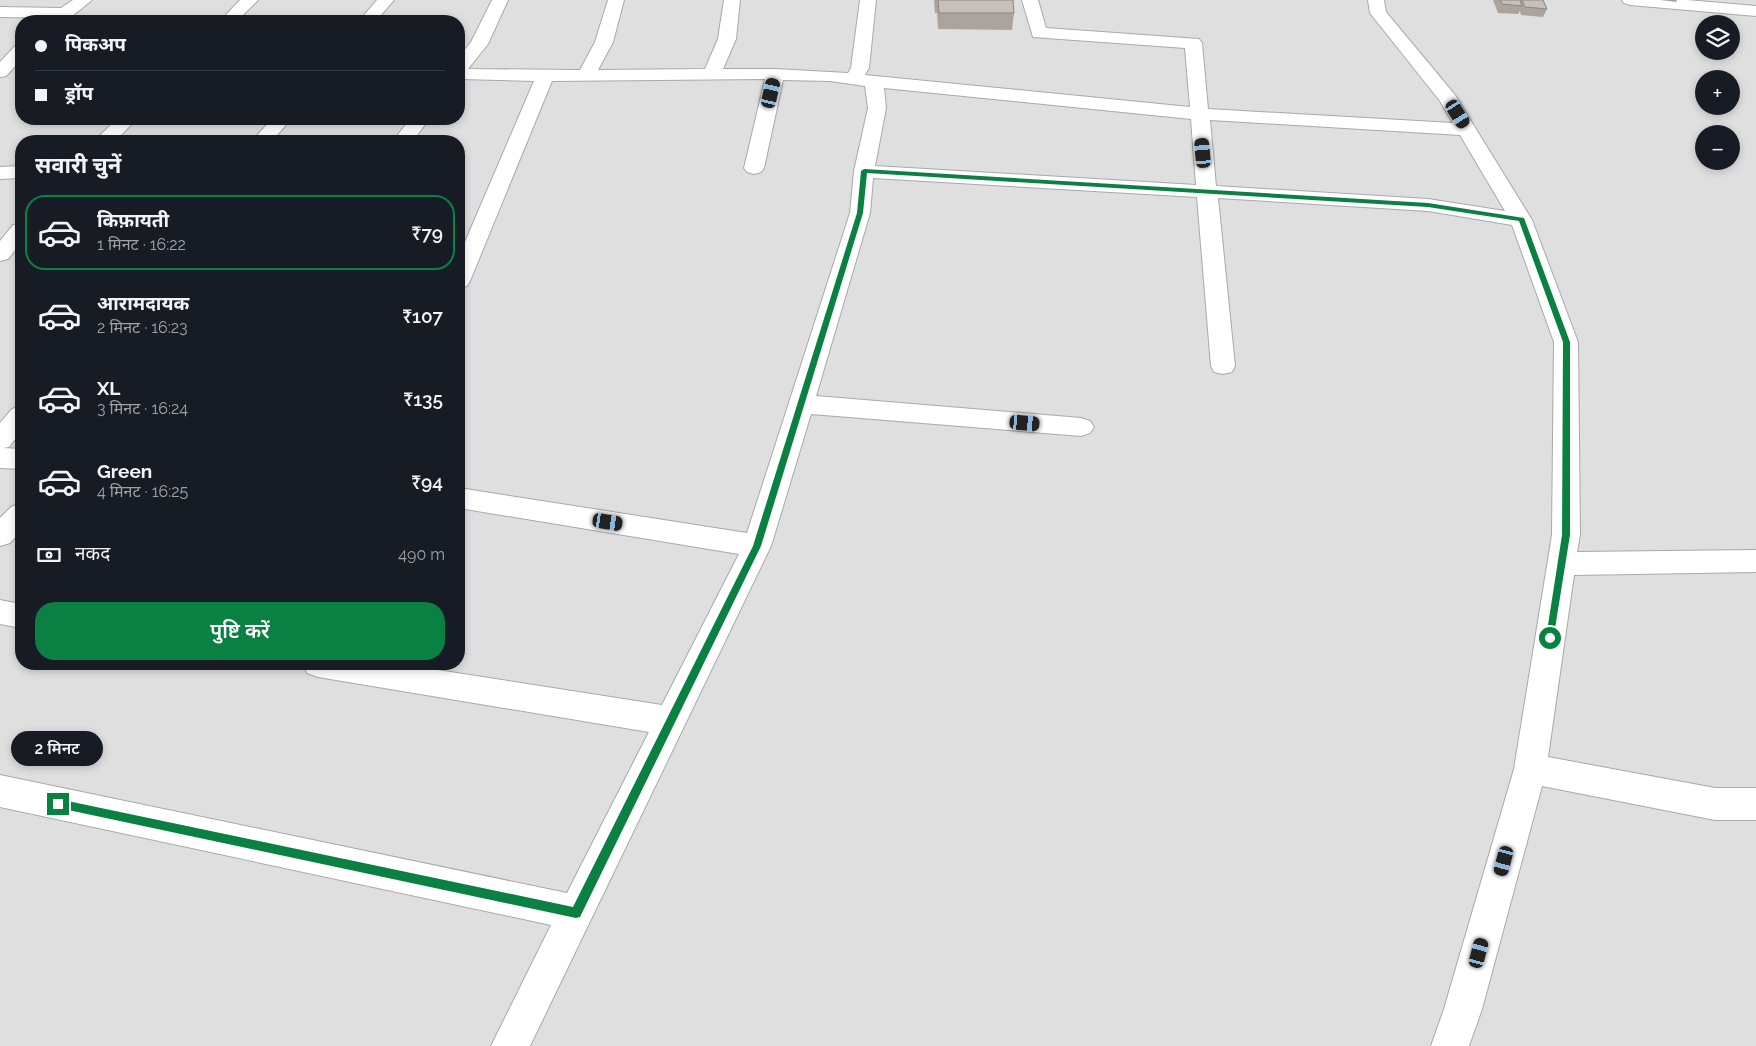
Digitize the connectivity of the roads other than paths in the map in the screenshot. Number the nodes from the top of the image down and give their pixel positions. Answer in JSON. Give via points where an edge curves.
{"nodes":[{"id":1,"x":84,"y":0,"type":"edge"},
{"id":2,"x":250,"y":0,"type":"edge"},
{"id":3,"x":386,"y":0,"type":"edge"},
{"id":4,"x":500,"y":0,"type":"edge"},
{"id":5,"x":616,"y":0,"type":"edge"},
{"id":6,"x":732,"y":0,"type":"edge"},
{"id":7,"x":868,"y":0,"type":"edge"},
{"id":8,"x":1030,"y":0,"type":"edge"},
{"id":9,"x":1376,"y":0,"type":"edge"},
{"id":10,"x":1630,"y":0,"type":"edge"},
{"id":11,"x":11,"y":8,"type":"edge"},
{"id":12,"x":1756,"y":11,"type":"edge"},
{"id":13,"x":48,"y":15,"type":"edge"},
{"id":14,"x":61,"y":15,"type":"edge"},
{"id":15,"x":234,"y":15,"type":"edge"},
{"id":16,"x":372,"y":15,"type":"edge"},
{"id":17,"x":15,"y":56,"type":"edge"},
{"id":18,"x":465,"y":61,"type":"edge"},
{"id":19,"x":0,"y":72,"type":"edge"},
{"id":20,"x":465,"y":74,"type":"edge"},
{"id":21,"x":775,"y":74,"type":"junction"},
{"id":22,"x":545,"y":76,"type":"junction"},
{"id":23,"x":586,"y":76,"type":"junction"},
{"id":24,"x":712,"y":76,"type":"junction"},
{"id":25,"x":864,"y":80,"type":"junction"},
{"id":26,"x":1200,"y":114,"type":"junction"},
{"id":27,"x":121,"y":125,"type":"edge"},
{"id":28,"x":277,"y":125,"type":"edge"},
{"id":29,"x":415,"y":125,"type":"edge"},
{"id":30,"x":1467,"y":130,"type":"junction"},
{"id":31,"x":111,"y":135,"type":"edge"},
{"id":32,"x":267,"y":135,"type":"edge"},
{"id":33,"x":408,"y":135,"type":"edge"},
{"id":34,"x":754,"y":168,"type":"dead end"},
{"id":35,"x":864,"y":171,"type":"junction"},
{"id":36,"x":15,"y":172,"type":"edge"},
{"id":37,"x":0,"y":173,"type":"edge"},
{"id":38,"x":1206,"y":192,"type":"junction"},
{"id":39,"x":1521,"y":220,"type":"junction"},
{"id":40,"x":15,"y":237,"type":"edge"},
{"id":41,"x":0,"y":254,"type":"edge"},
{"id":42,"x":465,"y":267,"type":"edge"},
{"id":43,"x":1223,"y":366,"type":"dead end"},
{"id":44,"x":800,"y":404,"type":"junction"},
{"id":45,"x":15,"y":422,"type":"edge"},
{"id":46,"x":1081,"y":428,"type":"dead end"},
{"id":47,"x":0,"y":440,"type":"edge"},
{"id":48,"x":0,"y":458,"type":"edge"},
{"id":49,"x":15,"y":458,"type":"edge"},
{"id":50,"x":465,"y":499,"type":"edge"},
{"id":51,"x":15,"y":520,"type":"edge"},
{"id":52,"x":0,"y":535,"type":"edge"},
{"id":53,"x":757,"y":546,"type":"junction"},
{"id":54,"x":1756,"y":561,"type":"edge"},
{"id":55,"x":1562,"y":564,"type":"junction"},
{"id":56,"x":0,"y":612,"type":"edge"},
{"id":57,"x":15,"y":615,"type":"edge"},
{"id":58,"x":355,"y":670,"type":"edge"},
{"id":59,"x":671,"y":721,"type":"junction"},
{"id":60,"x":1530,"y":769,"type":"junction"},
{"id":61,"x":0,"y":791,"type":"edge"},
{"id":62,"x":1756,"y":804,"type":"edge"},
{"id":63,"x":576,"y":913,"type":"junction"},
{"id":64,"x":510,"y":1046,"type":"edge"},
{"id":65,"x":1450,"y":1046,"type":"edge"}],
"edges":[{"from":1,"to":14,"type":"street"},
{"from":2,"to":15,"type":"street"},
{"from":3,"to":16,"type":"street"},
{"from":4,"to":18,"type":"street","via":[[480,44]]},
{"from":5,"to":23,"type":"street","via":[[604,42]]},
{"from":6,"to":24,"type":"street","via":[[727,39]]},
{"from":7,"to":25,"type":"street","via":[[860,68]]},
{"from":8,"to":26,"type":"street","via":[[1038,33],[1192,43]]},
{"from":9,"to":30,"type":"street","via":[[1378,13],[1448,99]]},
{"from":10,"to":12,"type":"street"},
{"from":11,"to":13,"type":"street"},
{"from":17,"to":19,"type":"street"},
{"from":20,"to":22,"type":"street"},
{"from":21,"to":24,"type":"street"},
{"from":21,"to":25,"type":"street"},
{"from":21,"to":34,"type":"street"},
{"from":22,"to":23,"type":"street"},
{"from":22,"to":42,"type":"street"},
{"from":23,"to":24,"type":"street"},
{"from":25,"to":26,"type":"street"},
{"from":25,"to":35,"type":"street","via":[[877,108]]},
{"from":26,"to":30,"type":"street"},
{"from":26,"to":38,"type":"street"},
{"from":27,"to":31,"type":"street"},
{"from":28,"to":32,"type":"street"},
{"from":29,"to":33,"type":"street"},
{"from":30,"to":39,"type":"street"},
{"from":35,"to":38,"type":"street"},
{"from":35,"to":44,"type":"street","via":[[860,213]]},
{"from":36,"to":37,"type":"street"},
{"from":38,"to":39,"type":"street","via":[[1428,205]]},
{"from":38,"to":43,"type":"street"},
{"from":39,"to":55,"type":"street","via":[[1566,342],[1566,535]]},
{"from":40,"to":41,"type":"street"},
{"from":44,"to":46,"type":"street"},
{"from":44,"to":53,"type":"street"},
{"from":45,"to":47,"type":"street"},
{"from":48,"to":49,"type":"street"},
{"from":50,"to":53,"type":"street"},
{"from":51,"to":52,"type":"street"},
{"from":53,"to":59,"type":"street"},
{"from":54,"to":55,"type":"street"},
{"from":55,"to":60,"type":"street"},
{"from":56,"to":57,"type":"street"},
{"from":58,"to":59,"type":"street"},
{"from":59,"to":63,"type":"street"},
{"from":60,"to":62,"type":"street","via":[[1715,804]]},
{"from":60,"to":65,"type":"street"},
{"from":61,"to":63,"type":"street"},
{"from":63,"to":64,"type":"street"}]}
